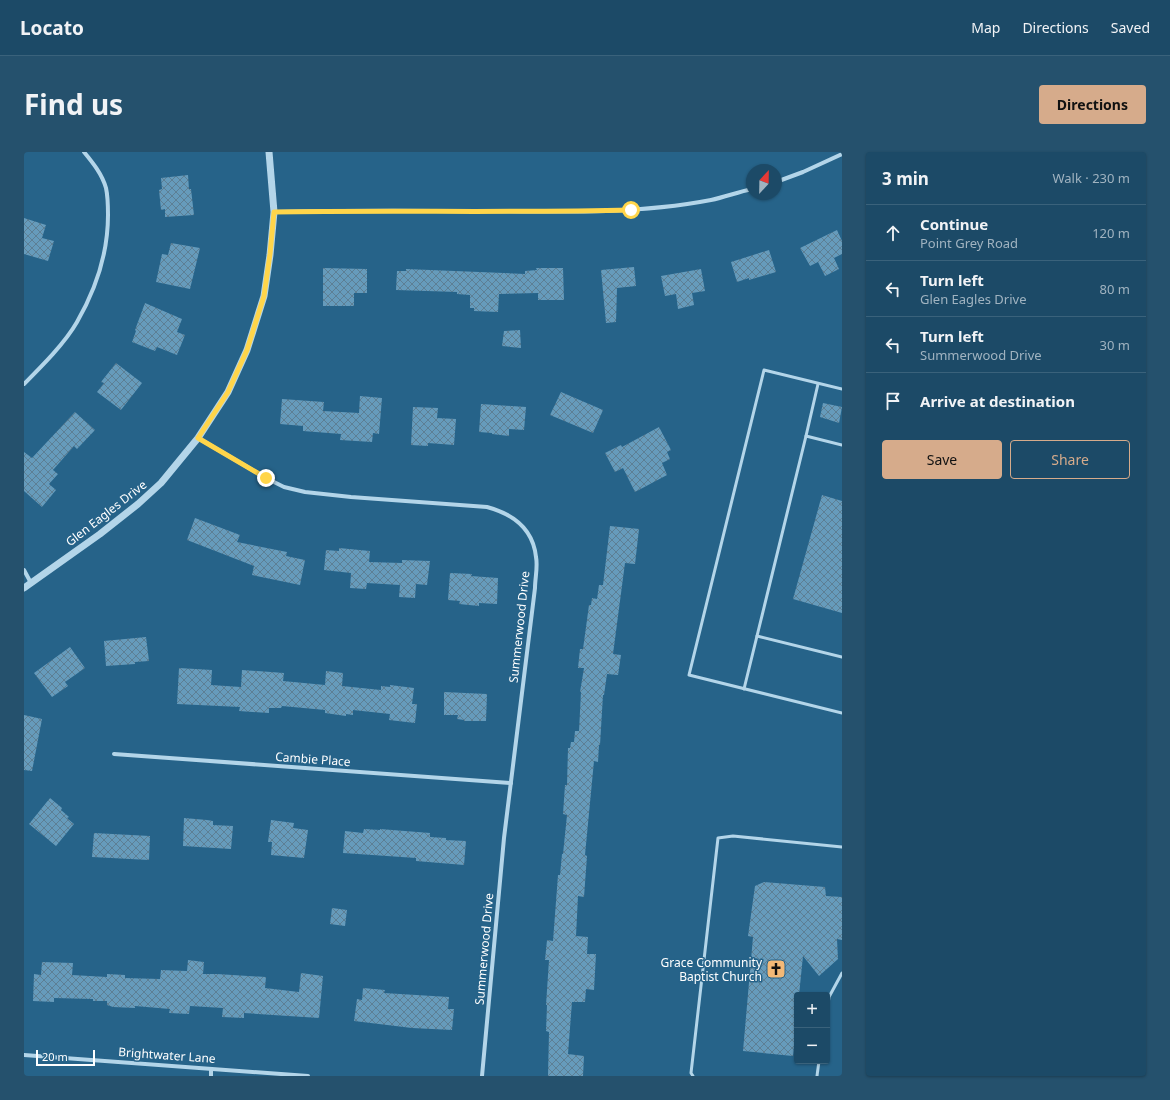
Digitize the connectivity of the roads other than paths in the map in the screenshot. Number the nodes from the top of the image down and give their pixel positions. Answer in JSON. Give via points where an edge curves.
{"nodes":[{"id":1,"x":84,"y":152,"type":"edge"},
{"id":2,"x":268,"y":152,"type":"edge"},
{"id":3,"x":842,"y":154,"type":"edge"},
{"id":4,"x":782,"y":180,"type":"edge"},
{"id":5,"x":746,"y":191,"type":"edge"},
{"id":6,"x":274,"y":212,"type":"junction"},
{"id":7,"x":24,"y":384,"type":"edge"},
{"id":8,"x":818,"y":384,"type":"junction"},
{"id":9,"x":842,"y":389,"type":"edge"},
{"id":10,"x":806,"y":436,"type":"junction"},
{"id":11,"x":198,"y":438,"type":"junction"},
{"id":12,"x":842,"y":445,"type":"edge"},
{"id":13,"x":24,"y":570,"type":"edge"},
{"id":14,"x":31,"y":583,"type":"junction"},
{"id":15,"x":24,"y":588,"type":"edge"},
{"id":16,"x":757,"y":636,"type":"junction"},
{"id":17,"x":842,"y":657,"type":"edge"},
{"id":18,"x":744,"y":689,"type":"junction"},
{"id":19,"x":842,"y":713,"type":"edge"},
{"id":20,"x":114,"y":754,"type":"dead end"},
{"id":21,"x":511,"y":783,"type":"junction"},
{"id":22,"x":842,"y":847,"type":"edge"},
{"id":23,"x":842,"y":973,"type":"edge"},
{"id":24,"x":830,"y":995,"type":"edge"},
{"id":25,"x":24,"y":1055,"type":"edge"},
{"id":26,"x":819,"y":1064,"type":"edge"},
{"id":27,"x":211,"y":1069,"type":"junction"},
{"id":28,"x":211,"y":1076,"type":"edge"},
{"id":29,"x":308,"y":1076,"type":"edge"},
{"id":30,"x":482,"y":1076,"type":"edge"},
{"id":31,"x":693,"y":1076,"type":"edge"},
{"id":32,"x":817,"y":1076,"type":"edge"}],
"edges":[{"from":1,"to":7,"type":"street","via":[[95,165],[106,188],[108,231],[105,253],[97,280],[77,322],[57,349]]},
{"from":2,"to":6,"type":"street","name":"Glen Eagles Drive"},
{"from":3,"to":4,"type":"street"},
{"from":5,"to":6,"type":"street","via":[[712,200],[631,210]]},
{"from":6,"to":11,"type":"street","name":"Glen Eagles Drive","via":[[264,296],[247,350],[228,392]]},
{"from":8,"to":9,"type":"lane"},
{"from":8,"to":10,"type":"lane"},
{"from":8,"to":18,"type":"lane","via":[[764,370],[689,675]]},
{"from":10,"to":12,"type":"lane"},
{"from":10,"to":16,"type":"lane"},
{"from":11,"to":14,"type":"street","name":"Glen Eagles Drive","via":[[161,483],[138,504]]},
{"from":11,"to":21,"type":"street","name":"Summerwood Drive","via":[[266,478],[305,492],[487,507],[499,510],[523,526],[531,539],[536,557],[535,588]]},
{"from":13,"to":14,"type":"street"},
{"from":14,"to":15,"type":"street","name":"Glen Eagles Drive"},
{"from":16,"to":17,"type":"lane"},
{"from":16,"to":18,"type":"lane"},
{"from":18,"to":19,"type":"lane"},
{"from":20,"to":21,"type":"street","name":"Cambie Place"},
{"from":21,"to":30,"type":"street","name":"Summerwood Drive"},
{"from":22,"to":31,"type":"lane","via":[[733,836],[718,838],[690,1073]]},
{"from":23,"to":24,"type":"lane"},
{"from":25,"to":27,"type":"street","name":"Brightwater Lane"},
{"from":26,"to":32,"type":"lane"},
{"from":27,"to":28,"type":"street"},
{"from":27,"to":29,"type":"street","name":"Brightwater Lane"}]}
